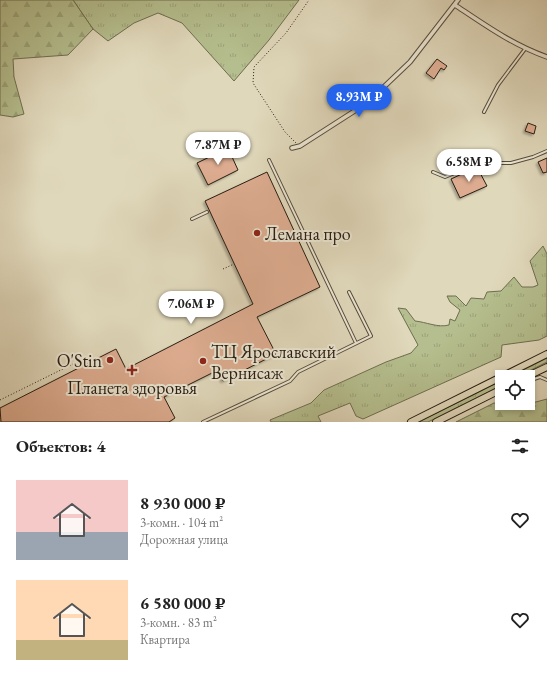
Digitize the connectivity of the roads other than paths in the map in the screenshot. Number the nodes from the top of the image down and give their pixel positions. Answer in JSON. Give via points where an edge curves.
{"nodes":[{"id":1,"x":458,"y":0,"type":"edge"},
{"id":2,"x":455,"y":4,"type":"junction"},
{"id":3,"x":525,"y":49,"type":"junction"},
{"id":4,"x":547,"y":57,"type":"edge"},
{"id":5,"x":484,"y":112,"type":"dead end"},
{"id":6,"x":292,"y":148,"type":"dead end"},
{"id":7,"x":547,"y":151,"type":"edge"},
{"id":8,"x":269,"y":160,"type":"dead end"},
{"id":9,"x":433,"y":172,"type":"dead end"},
{"id":10,"x":207,"y":212,"type":"dead end"},
{"id":11,"x":192,"y":219,"type":"dead end"},
{"id":12,"x":349,"y":292,"type":"dead end"},
{"id":13,"x":356,"y":343,"type":"junction"},
{"id":14,"x":547,"y":354,"type":"edge"},
{"id":15,"x":547,"y":366,"type":"edge"},
{"id":16,"x":535,"y":372,"type":"edge"},
{"id":17,"x":535,"y":379,"type":"edge"},
{"id":18,"x":547,"y":380,"type":"edge"},
{"id":19,"x":495,"y":393,"type":"edge"},
{"id":20,"x":203,"y":422,"type":"edge"},
{"id":21,"x":411,"y":422,"type":"edge"},
{"id":22,"x":436,"y":422,"type":"edge"}],
"edges":[{"from":1,"to":2,"type":"street"},
{"from":2,"to":3,"type":"street"},
{"from":2,"to":6,"type":"street","via":[[410,62],[367,103],[300,146]]},
{"from":3,"to":4,"type":"street"},
{"from":3,"to":5,"type":"lane","via":[[498,85]]},
{"from":7,"to":9,"type":"lane","via":[[510,162],[478,163],[445,177]]},
{"from":8,"to":13,"type":"lane"},
{"from":10,"to":11,"type":"lane"},
{"from":12,"to":13,"type":"lane","via":[[370,336]]},
{"from":13,"to":20,"type":"lane","via":[[298,372],[290,381]]},
{"from":14,"to":21,"type":"highway"},
{"from":15,"to":16,"type":"highway"},
{"from":17,"to":18,"type":"lane","via":[[540,377]]},
{"from":19,"to":22,"type":"highway"}]}
